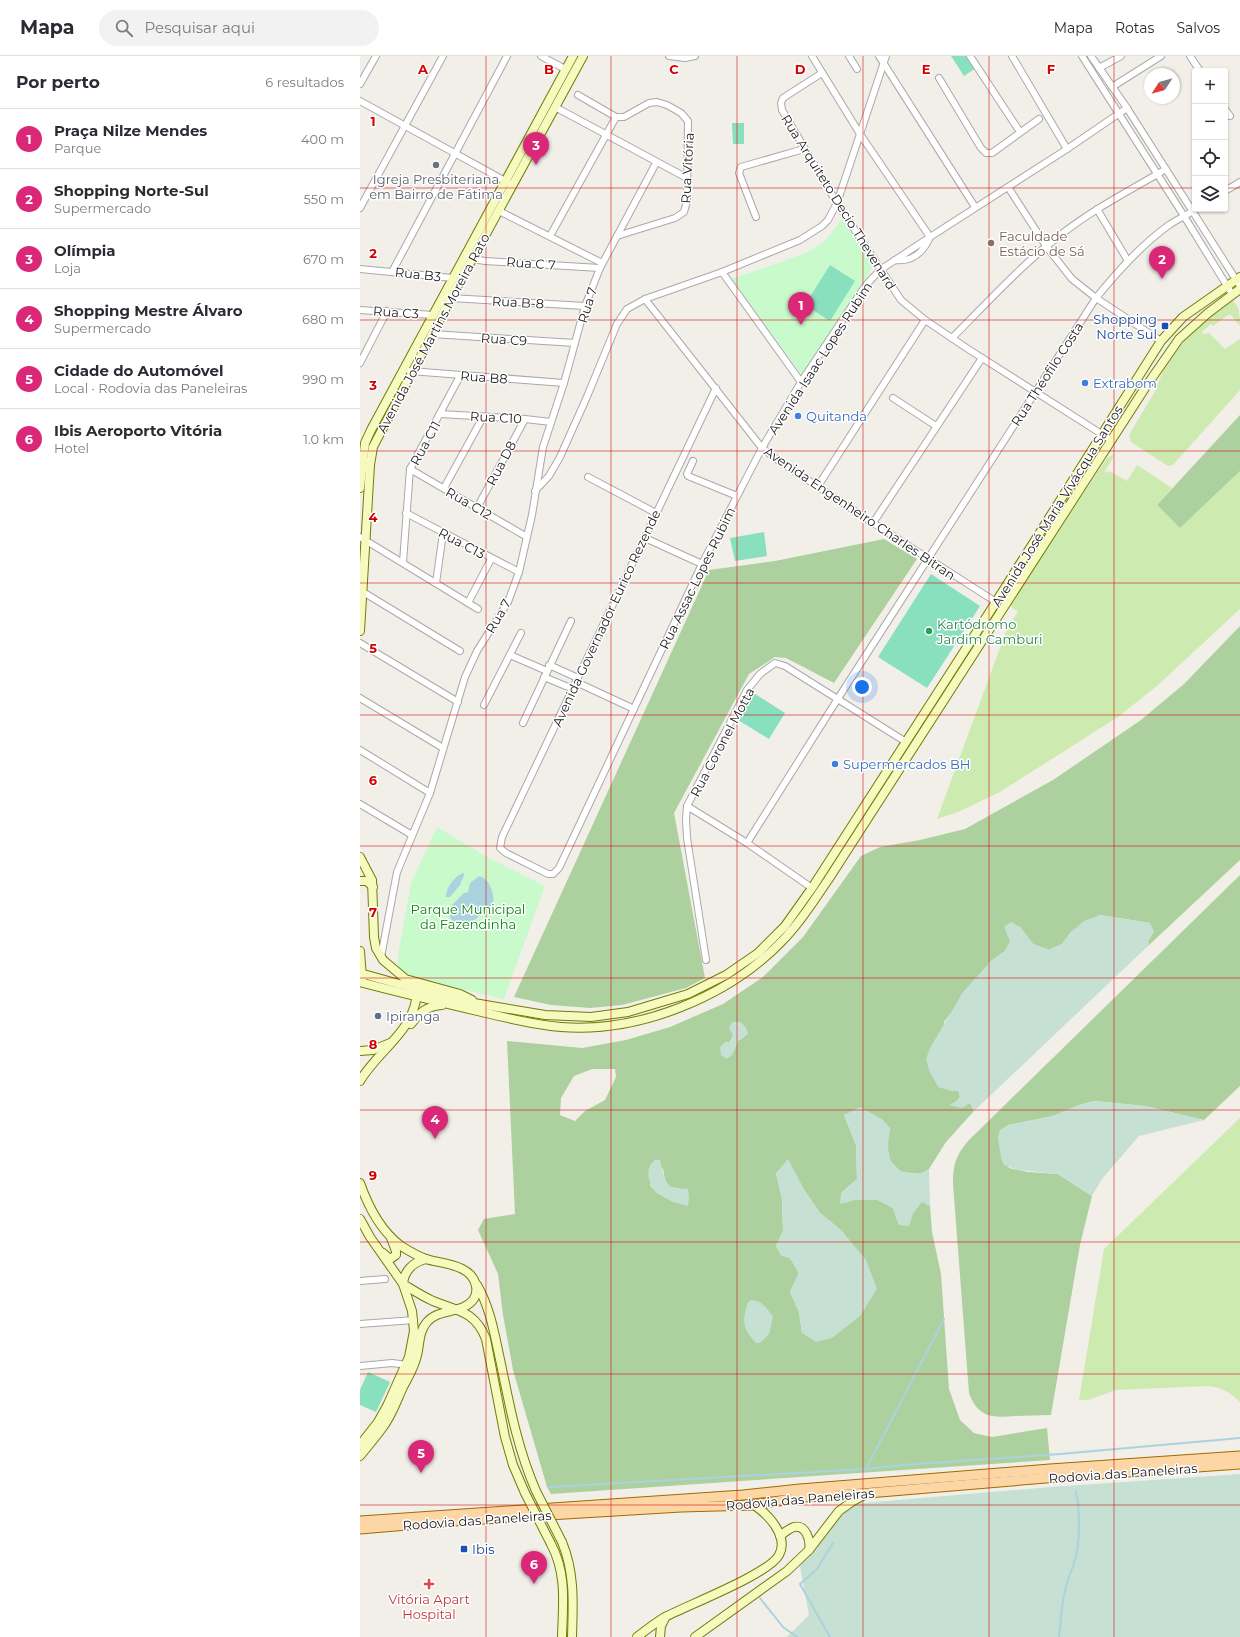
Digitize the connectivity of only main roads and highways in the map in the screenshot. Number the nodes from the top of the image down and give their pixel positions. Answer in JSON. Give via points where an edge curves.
{"nodes":[{"id":1,"x":573,"y":56,"type":"edge"},
{"id":2,"x":583,"y":56,"type":"edge"},
{"id":3,"x":1238,"y":281,"type":"edge"},
{"id":4,"x":1240,"y":289,"type":"edge"},
{"id":5,"x":362,"y":442,"type":"edge"},
{"id":6,"x":360,"y":486,"type":"edge"},
{"id":7,"x":363,"y":539,"type":"edge"},
{"id":8,"x":360,"y":631,"type":"edge"},
{"id":9,"x":360,"y":857,"type":"edge"},
{"id":10,"x":360,"y":881,"type":"edge"},
{"id":11,"x":373,"y":887,"type":"junction"},
{"id":12,"x":360,"y":951,"type":"edge"},
{"id":13,"x":361,"y":979,"type":"edge"},
{"id":14,"x":405,"y":979,"type":"junction"},
{"id":15,"x":417,"y":993,"type":"junction"},
{"id":16,"x":448,"y":1004,"type":"junction"},
{"id":17,"x":478,"y":1004,"type":"junction"},
{"id":18,"x":400,"y":1034,"type":"junction"},
{"id":19,"x":394,"y":1042,"type":"junction"},
{"id":20,"x":360,"y":1051,"type":"edge"},
{"id":21,"x":360,"y":1080,"type":"edge"},
{"id":22,"x":360,"y":1183,"type":"edge"},
{"id":23,"x":360,"y":1219,"type":"edge"},
{"id":24,"x":384,"y":1229,"type":"junction"},
{"id":25,"x":370,"y":1237,"type":"junction"},
{"id":26,"x":426,"y":1259,"type":"junction"},
{"id":27,"x":474,"y":1281,"type":"junction"},
{"id":28,"x":403,"y":1284,"type":"junction"},
{"id":29,"x":456,"y":1309,"type":"junction"},
{"id":30,"x":409,"y":1365,"type":"junction"},
{"id":31,"x":360,"y":1445,"type":"edge"},
{"id":32,"x":360,"y":1456,"type":"edge"},
{"id":33,"x":1240,"y":1456,"type":"edge"},
{"id":34,"x":1240,"y":1464,"type":"edge"},
{"id":35,"x":868,"y":1493,"type":"junction"},
{"id":36,"x":754,"y":1505,"type":"junction"},
{"id":37,"x":360,"y":1515,"type":"edge"},
{"id":38,"x":365,"y":1521,"type":"edge"},
{"id":39,"x":360,"y":1529,"type":"edge"},
{"id":40,"x":780,"y":1536,"type":"junction"},
{"id":41,"x":809,"y":1550,"type":"junction"},
{"id":42,"x":665,"y":1617,"type":"junction"},
{"id":43,"x":561,"y":1637,"type":"edge"},
{"id":44,"x":572,"y":1637,"type":"edge"},
{"id":45,"x":638,"y":1637,"type":"edge"},
{"id":46,"x":660,"y":1637,"type":"edge"},
{"id":47,"x":695,"y":1637,"type":"edge"}],
"edges":[{"from":1,"to":5,"type":"main road","name":"Avenida José Martins Moreira Rato","via":[[404,371]]},
{"from":2,"to":7,"type":"main road","name":"Avenida José Martins Moreira Rato","via":[[373,447]]},
{"from":3,"to":17,"type":"main road","name":"Avenida José Maria Vivácqua Santos","via":[[1227,285],[1183,317],[1161,341],[812,888],[785,926],[758,953],[706,986],[674,999],[628,1012],[591,1017],[545,1015]]},
{"from":4,"to":16,"type":"main road","name":"Avenida José Maria Vivácqua Santos","via":[[1179,339],[1111,440],[828,880],[806,913],[771,952],[725,986],[702,997],[658,1015],[619,1024],[560,1027],[506,1018]]},
{"from":5,"to":6,"type":"main road","name":"Avenida José Martins Moreira Rato"},
{"from":7,"to":8,"type":"main road","name":"Avenida José Martins Moreira Rato"},
{"from":9,"to":11,"type":"main road","via":[[370,875]]},
{"from":10,"to":11,"type":"main road","via":[[365,880]]},
{"from":11,"to":14,"type":"main road","via":[[376,948],[381,958]]},
{"from":12,"to":13,"type":"main road"},
{"from":13,"to":15,"type":"main road","name":"Avenida José Maria Vivácqua Santos"},
{"from":14,"to":15,"type":"main road"},
{"from":14,"to":17,"type":"main road","via":[[460,994]]},
{"from":15,"to":16,"type":"main road","name":"Avenida José Maria Vivácqua Santos"},
{"from":15,"to":17,"type":"main road","name":"Avenida José Maria Vivácqua Santos"},
{"from":15,"to":18,"type":"main road","via":[[410,1017]]},
{"from":16,"to":18,"type":"main road","via":[[424,1009]]},
{"from":18,"to":19,"type":"main road"},
{"from":19,"to":20,"type":"main road","via":[[373,1050]]},
{"from":19,"to":21,"type":"main road"},
{"from":22,"to":24,"type":"main road"},
{"from":23,"to":25,"type":"main road"},
{"from":24,"to":25,"type":"main road","via":[[394,1242],[396,1255],[392,1259],[386,1257]]},
{"from":24,"to":26,"type":"main road","via":[[401,1246]]},
{"from":25,"to":28,"type":"main road"},
{"from":26,"to":27,"type":"main road","via":[[462,1269]]},
{"from":26,"to":28,"type":"main road","via":[[410,1267]]},
{"from":27,"to":29,"type":"main road","via":[[477,1288],[473,1300]]},
{"from":27,"to":44,"type":"main road","bridge":true,"via":[[483,1296],[490,1317],[526,1467],[569,1560],[572,1578]]},
{"from":28,"to":29,"type":"main road","via":[[431,1300]]},
{"from":28,"to":30,"type":"main road","via":[[414,1320]]},
{"from":29,"to":30,"type":"main road","via":[[435,1315],[426,1323],[418,1351]]},
{"from":29,"to":43,"type":"main road","bridge":true,"via":[[472,1318],[484,1335],[513,1465],[558,1559],[563,1588]]},
{"from":30,"to":31,"type":"main road","via":[[381,1418]]},
{"from":30,"to":32,"type":"main road","via":[[389,1418]]},
{"from":33,"to":38,"type":"main road","name":"Rodovia das Paneleiras","via":[[743,1495]]},
{"from":34,"to":35,"type":"main road","name":"Rodovia das Paneleiras"},
{"from":35,"to":36,"type":"main road","name":"Rodovia das Paneleiras","via":[[803,1496]]},
{"from":35,"to":41,"type":"main road","via":[[840,1512]]},
{"from":36,"to":39,"type":"main road","name":"Rodovia das Paneleiras","via":[[467,1520]]},
{"from":36,"to":40,"type":"main road","via":[[770,1518]]},
{"from":37,"to":38,"type":"main road"},
{"from":40,"to":41,"type":"main road","via":[[792,1528],[801,1528],[809,1540]]},
{"from":40,"to":42,"type":"main road","via":[[781,1551],[770,1566]]},
{"from":41,"to":47,"type":"main road","via":[[776,1580]]},
{"from":42,"to":45,"type":"main road"},
{"from":42,"to":46,"type":"main road"}]}
